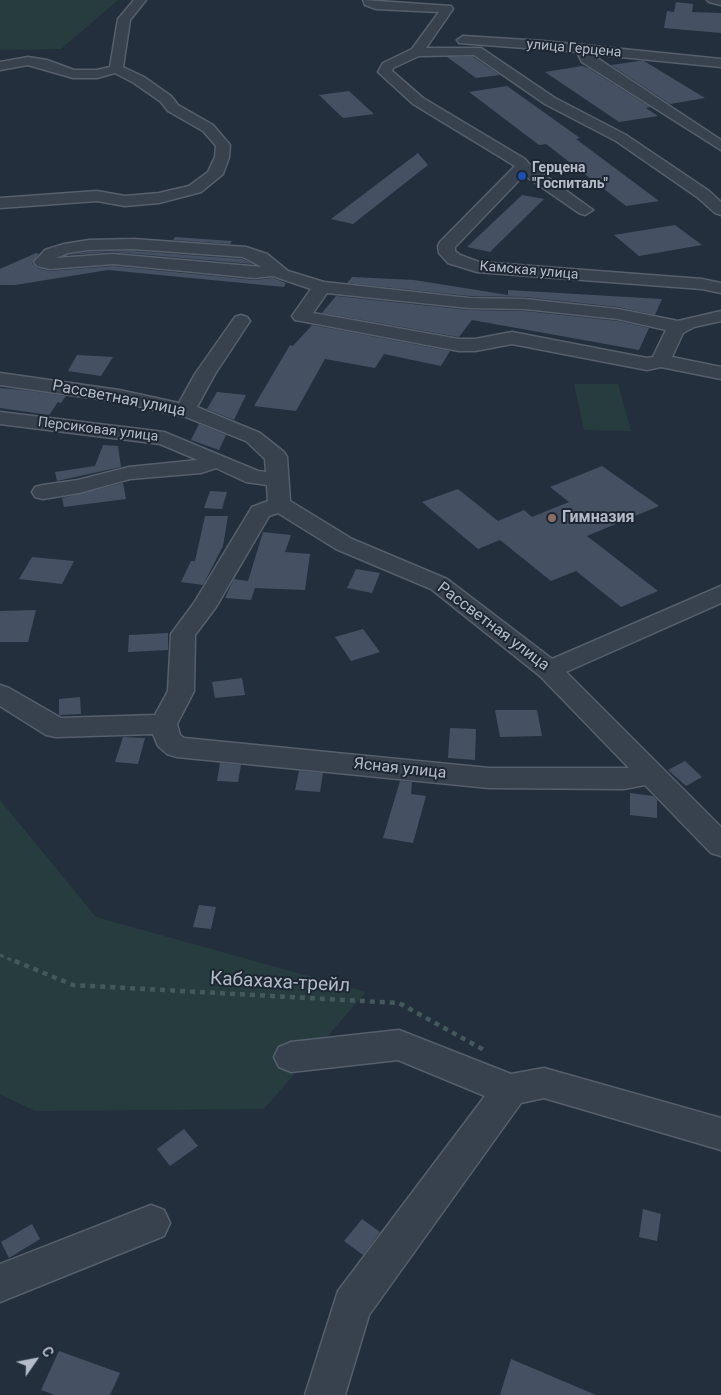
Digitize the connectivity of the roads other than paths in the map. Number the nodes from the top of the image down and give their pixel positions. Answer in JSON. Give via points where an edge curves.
{"nodes":[{"id":1,"x":140,"y":0,"type":"edge"},
{"id":2,"x":368,"y":0,"type":"edge"},
{"id":3,"x":713,"y":0,"type":"edge"},
{"id":4,"x":721,"y":1,"type":"edge"},
{"id":5,"x":428,"y":38,"type":"junction"},
{"id":6,"x":582,"y":49,"type":"junction"},
{"id":7,"x":417,"y":52,"type":"junction"},
{"id":8,"x":721,"y":63,"type":"edge"},
{"id":9,"x":0,"y":66,"type":"edge"},
{"id":10,"x":116,"y":69,"type":"junction"},
{"id":11,"x":721,"y":146,"type":"edge"},
{"id":12,"x":523,"y":167,"type":"junction"},
{"id":13,"x":0,"y":203,"type":"edge"},
{"id":14,"x":585,"y":210,"type":"dead end"},
{"id":15,"x":721,"y":210,"type":"edge"},
{"id":16,"x":274,"y":271,"type":"junction"},
{"id":17,"x":322,"y":287,"type":"junction"},
{"id":18,"x":721,"y":288,"type":"edge"},
{"id":19,"x":721,"y":316,"type":"edge"},
{"id":20,"x":241,"y":321,"type":"dead end"},
{"id":21,"x":680,"y":327,"type":"junction"},
{"id":22,"x":661,"y":360,"type":"junction"},
{"id":23,"x":721,"y":374,"type":"edge"},
{"id":24,"x":0,"y":379,"type":"edge"},
{"id":25,"x":185,"y":411,"type":"junction"},
{"id":26,"x":0,"y":418,"type":"edge"},
{"id":27,"x":214,"y":461,"type":"junction"},
{"id":28,"x":278,"y":479,"type":"junction"},
{"id":29,"x":43,"y":492,"type":"dead end"},
{"id":30,"x":279,"y":504,"type":"junction"},
{"id":31,"x":721,"y":594,"type":"edge"},
{"id":32,"x":549,"y":670,"type":"junction"},
{"id":33,"x":0,"y":694,"type":"edge"},
{"id":34,"x":164,"y":724,"type":"junction"},
{"id":35,"x":652,"y":774,"type":"junction"},
{"id":36,"x":721,"y":845,"type":"edge"},
{"id":37,"x":291,"y":1057,"type":"dead end"},
{"id":38,"x":510,"y":1090,"type":"junction"},
{"id":39,"x":721,"y":1134,"type":"edge"},
{"id":40,"x":152,"y":1223,"type":"dead end"},
{"id":41,"x":0,"y":1283,"type":"edge"},
{"id":42,"x":325,"y":1395,"type":"edge"}],
"edges":[{"from":1,"to":10,"type":"street","via":[[124,18]]},
{"from":2,"to":5,"type":"street","via":[[376,5],[447,9]]},
{"from":3,"to":4,"type":"street"},
{"from":5,"to":6,"type":"street","name":"улица Герцена"},
{"from":5,"to":7,"type":"street"},
{"from":6,"to":8,"type":"street","name":"улица Герцена"},
{"from":6,"to":11,"type":"street","via":[[587,59]]},
{"from":7,"to":12,"type":"street","via":[[399,59],[385,72],[418,101],[520,162]]},
{"from":7,"to":15,"type":"street","via":[[468,50],[483,54],[550,101],[621,138]]},
{"from":9,"to":10,"type":"street","via":[[35,62],[73,74],[97,74]]},
{"from":10,"to":13,"type":"street","via":[[139,80],[173,108],[208,128],[223,145],[215,174],[195,189],[159,198],[125,202],[97,196]]},
{"from":12,"to":14,"type":"street"},
{"from":12,"to":18,"type":"street","name":"Камская улица","via":[[446,246],[447,253],[454,259],[477,267]]},
{"from":16,"to":16,"type":"street","via":[[261,258],[246,252],[133,244],[64,249],[51,254],[43,262],[113,259],[256,273]]},
{"from":16,"to":17,"type":"street"},
{"from":17,"to":21,"type":"street","via":[[469,303],[525,304],[618,314]]},
{"from":17,"to":22,"type":"street","via":[[301,316],[459,345],[512,338],[647,364]]},
{"from":19,"to":21,"type":"street"},
{"from":20,"to":25,"type":"street","via":[[205,374]]},
{"from":21,"to":22,"type":"street","via":[[675,330]]},
{"from":22,"to":23,"type":"street"},
{"from":24,"to":25,"type":"street","name":"Рассветная улица","via":[[120,396]]},
{"from":25,"to":28,"type":"street","name":"Рассветная улица","via":[[253,437],[276,456]]},
{"from":26,"to":27,"type":"street","name":"Персиковая улица","via":[[164,438]]},
{"from":27,"to":28,"type":"street","name":"Персиковая улица","via":[[254,477]]},
{"from":27,"to":29,"type":"street","via":[[201,467],[129,473]]},
{"from":28,"to":30,"type":"street","name":"Рассветная улица"},
{"from":30,"to":32,"type":"street","name":"Рассветная улица","via":[[344,544],[439,584]]},
{"from":30,"to":34,"type":"street","via":[[260,512],[204,607],[183,634],[182,691]]},
{"from":31,"to":32,"type":"street"},
{"from":32,"to":35,"type":"street","name":"Рассветная улица"},
{"from":33,"to":34,"type":"street","via":[[56,728]]},
{"from":34,"to":35,"type":"street","name":"Ясная улица","via":[[168,738],[177,747],[489,778],[624,779]]},
{"from":35,"to":36,"type":"street","name":"Рассветная улица"},
{"from":37,"to":38,"type":"street","via":[[399,1045]]},
{"from":38,"to":39,"type":"street","via":[[544,1083]]},
{"from":38,"to":42,"type":"street","via":[[352,1305]]},
{"from":40,"to":41,"type":"street"}]}
